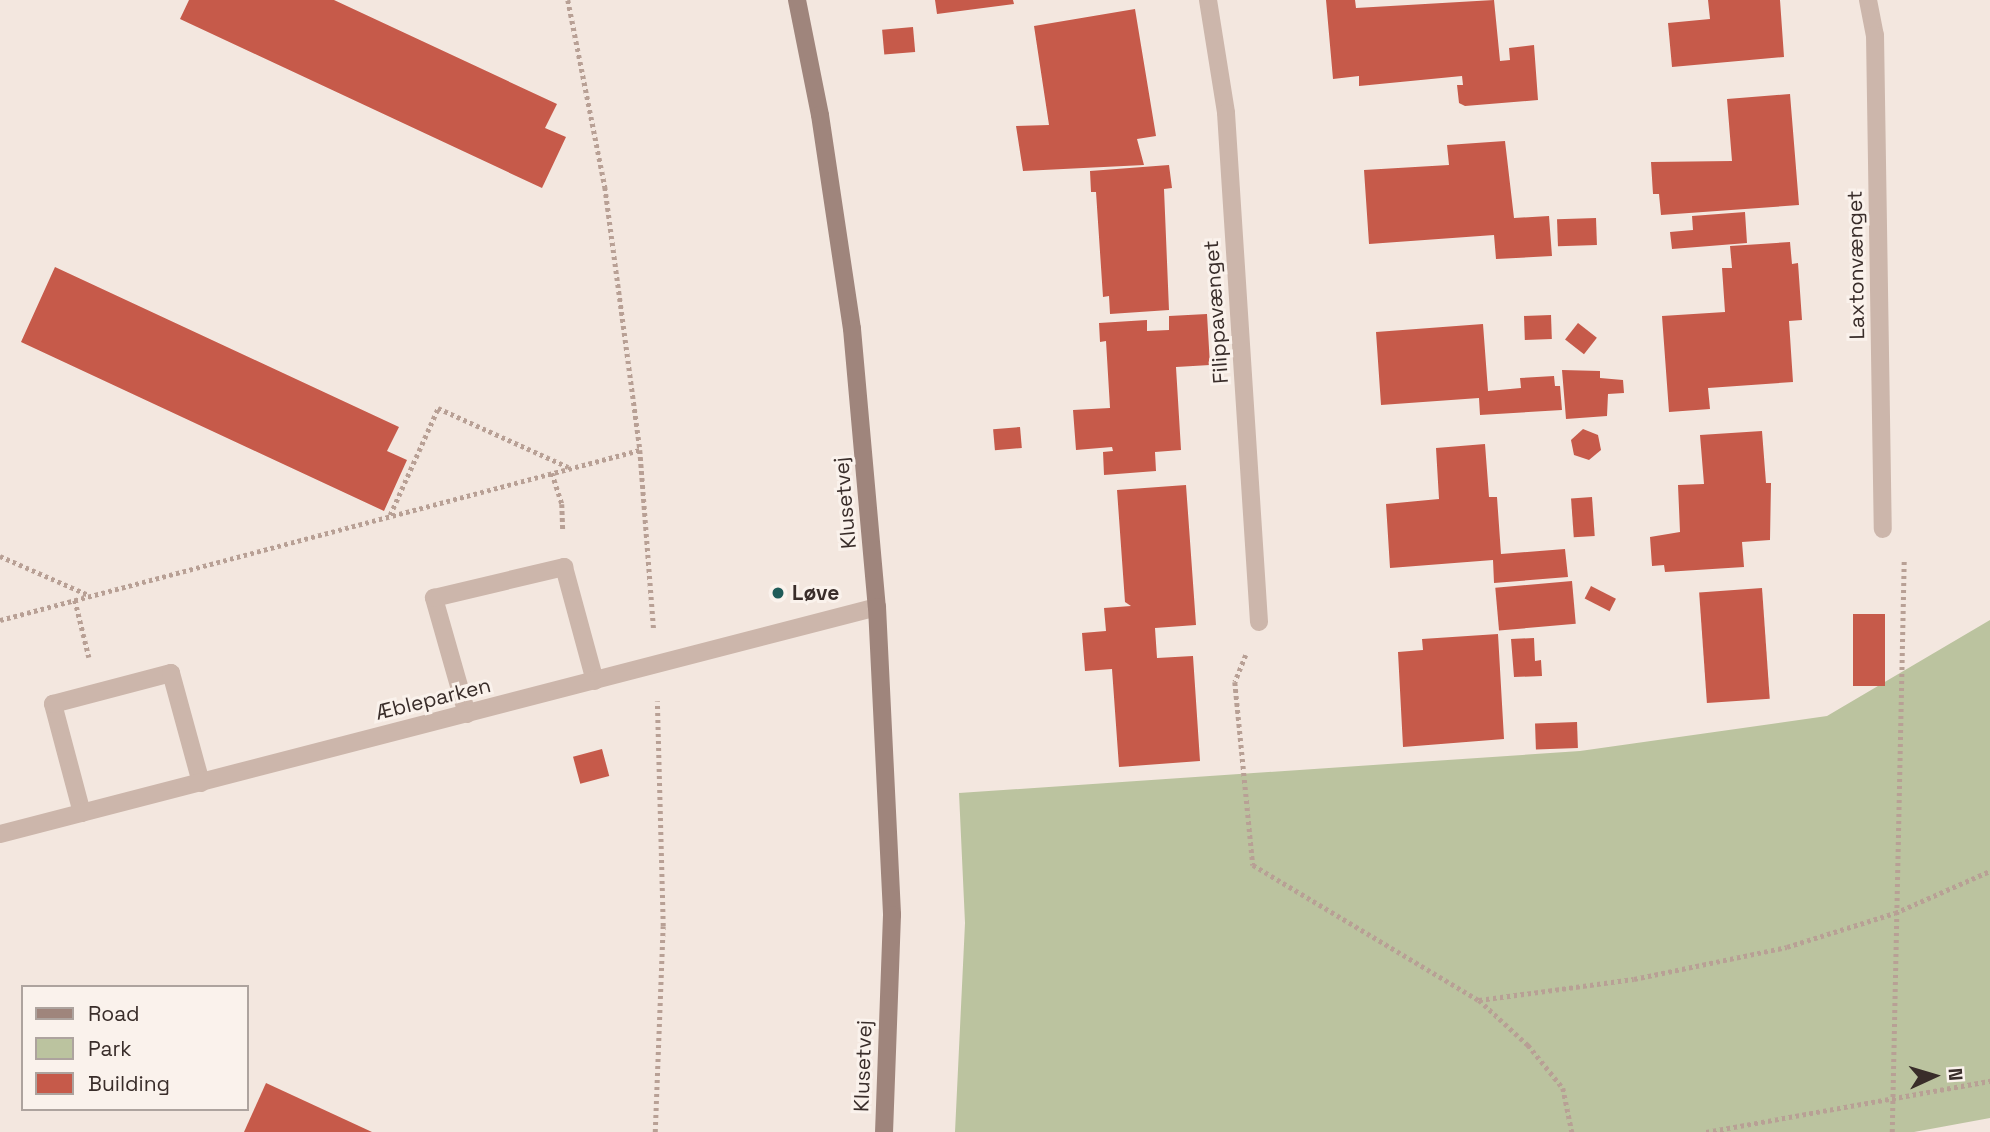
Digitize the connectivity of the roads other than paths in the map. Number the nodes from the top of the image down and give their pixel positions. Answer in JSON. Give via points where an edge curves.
{"nodes":[{"id":1,"x":797,"y":0,"type":"edge"},
{"id":2,"x":1208,"y":0,"type":"edge"},
{"id":3,"x":1867,"y":0,"type":"edge"},
{"id":4,"x":1883,"y":529,"type":"road end"},
{"id":5,"x":877,"y":607,"type":"junction"},
{"id":6,"x":1259,"y":622,"type":"road end"},
{"id":7,"x":595,"y":681,"type":"junction"},
{"id":8,"x":467,"y":714,"type":"junction"},
{"id":9,"x":201,"y":783,"type":"junction"},
{"id":10,"x":82,"y":813,"type":"junction"},
{"id":11,"x":0,"y":834,"type":"edge"},
{"id":12,"x":884,"y":1132,"type":"edge"}],
"edges":[{"from":1,"to":5,"type":"street","name":"Klusetvej","via":[[820,116],[852,329]]},
{"from":2,"to":6,"type":"street","name":"Filippavænget","via":[[1226,113]]},
{"from":3,"to":4,"type":"street","name":"Laxtonvænget","via":[[1875,35]]},
{"from":5,"to":7,"type":"street","name":"Æbleparken"},
{"from":5,"to":12,"type":"street","name":"Klusetvej","via":[[892,915]]},
{"from":7,"to":8,"type":"street","name":"Æbleparken"},
{"from":7,"to":8,"type":"street","via":[[564,568],[434,598]]},
{"from":8,"to":9,"type":"street","name":"Æbleparken"},
{"from":9,"to":10,"type":"street","name":"Æbleparken"},
{"from":9,"to":10,"type":"street","via":[[171,673],[53,704]]},
{"from":10,"to":11,"type":"street","name":"Æbleparken"}]}
